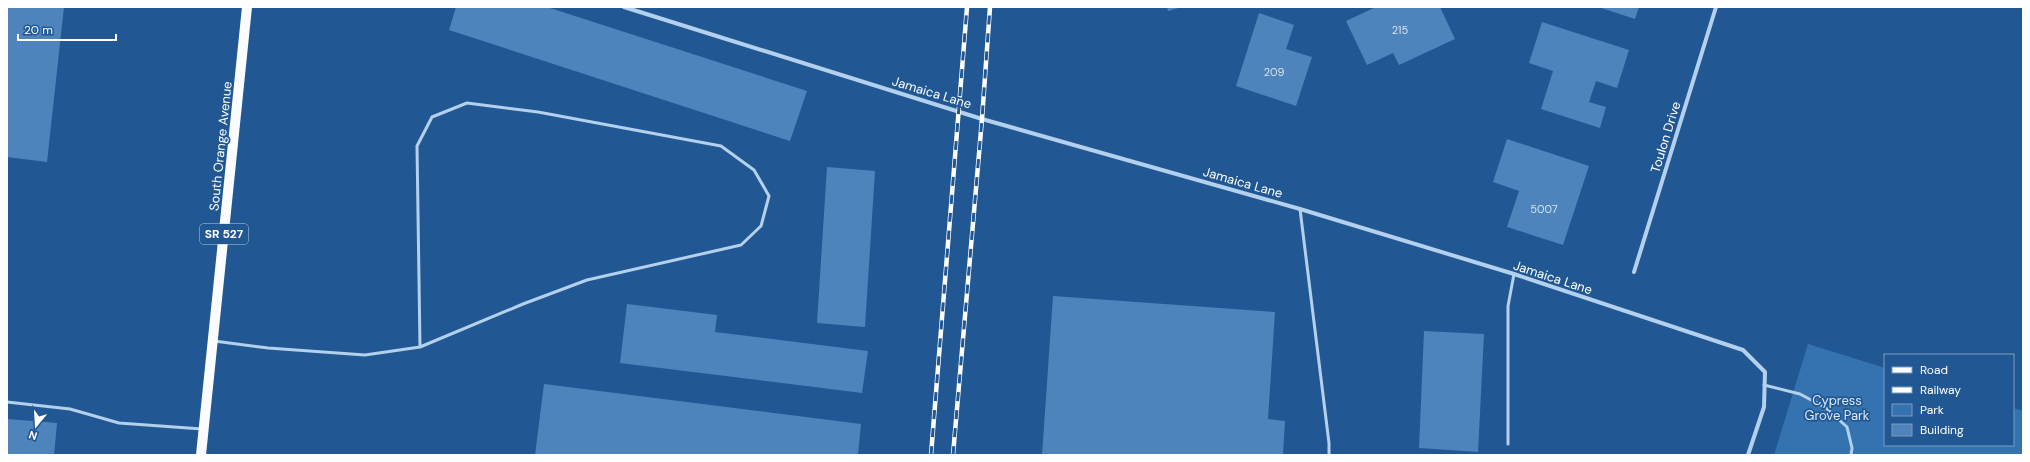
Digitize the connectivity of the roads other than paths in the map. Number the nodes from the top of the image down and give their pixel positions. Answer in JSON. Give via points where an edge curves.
{"nodes":[{"id":1,"x":247,"y":7,"type":"edge"},
{"id":2,"x":624,"y":7,"type":"edge"},
{"id":3,"x":1716,"y":7,"type":"edge"},
{"id":4,"x":1300,"y":209,"type":"junction"},
{"id":5,"x":1634,"y":272,"type":"dead end"},
{"id":6,"x":1514,"y":274,"type":"junction"},
{"id":7,"x":212,"y":340,"type":"junction"},
{"id":8,"x":420,"y":347,"type":"junction"},
{"id":9,"x":1764,"y":385,"type":"junction"},
{"id":10,"x":7,"y":402,"type":"edge"},
{"id":11,"x":204,"y":430,"type":"junction"},
{"id":12,"x":1508,"y":444,"type":"dead end"},
{"id":13,"x":201,"y":455,"type":"edge"},
{"id":14,"x":1329,"y":455,"type":"edge"},
{"id":15,"x":1748,"y":455,"type":"edge"},
{"id":16,"x":1851,"y":455,"type":"edge"}],
"edges":[{"from":1,"to":7,"type":"main road","name":"South Orange Avenue","number":"SR 527"},
{"from":2,"to":4,"type":"street","name":"Jamaica Lane","via":[[982,119]]},
{"from":3,"to":5,"type":"street","name":"Toulon Drive"},
{"from":4,"to":6,"type":"street","name":"Jamaica Lane"},
{"from":4,"to":14,"type":"lane"},
{"from":6,"to":9,"type":"street","name":"Jamaica Lane","via":[[1744,350],[1765,372]]},
{"from":6,"to":12,"type":"lane","via":[[1508,306]]},
{"from":7,"to":8,"type":"lane","via":[[268,348],[365,355]]},
{"from":7,"to":11,"type":"main road","name":"South Orange Avenue","number":"SR 527"},
{"from":8,"to":8,"type":"lane","via":[[587,280],[741,245],[761,226],[769,196],[754,170],[721,146],[538,112],[467,103],[432,117],[417,146]]},
{"from":9,"to":15,"type":"street","name":"Jamaica Lane","via":[[1764,407]]},
{"from":9,"to":16,"type":"lane","via":[[1800,394],[1826,408],[1847,427]]},
{"from":10,"to":11,"type":"lane","via":[[70,409],[119,423]]},
{"from":11,"to":13,"type":"main road","name":"South Orange Avenue","number":"SR 527"}]}
